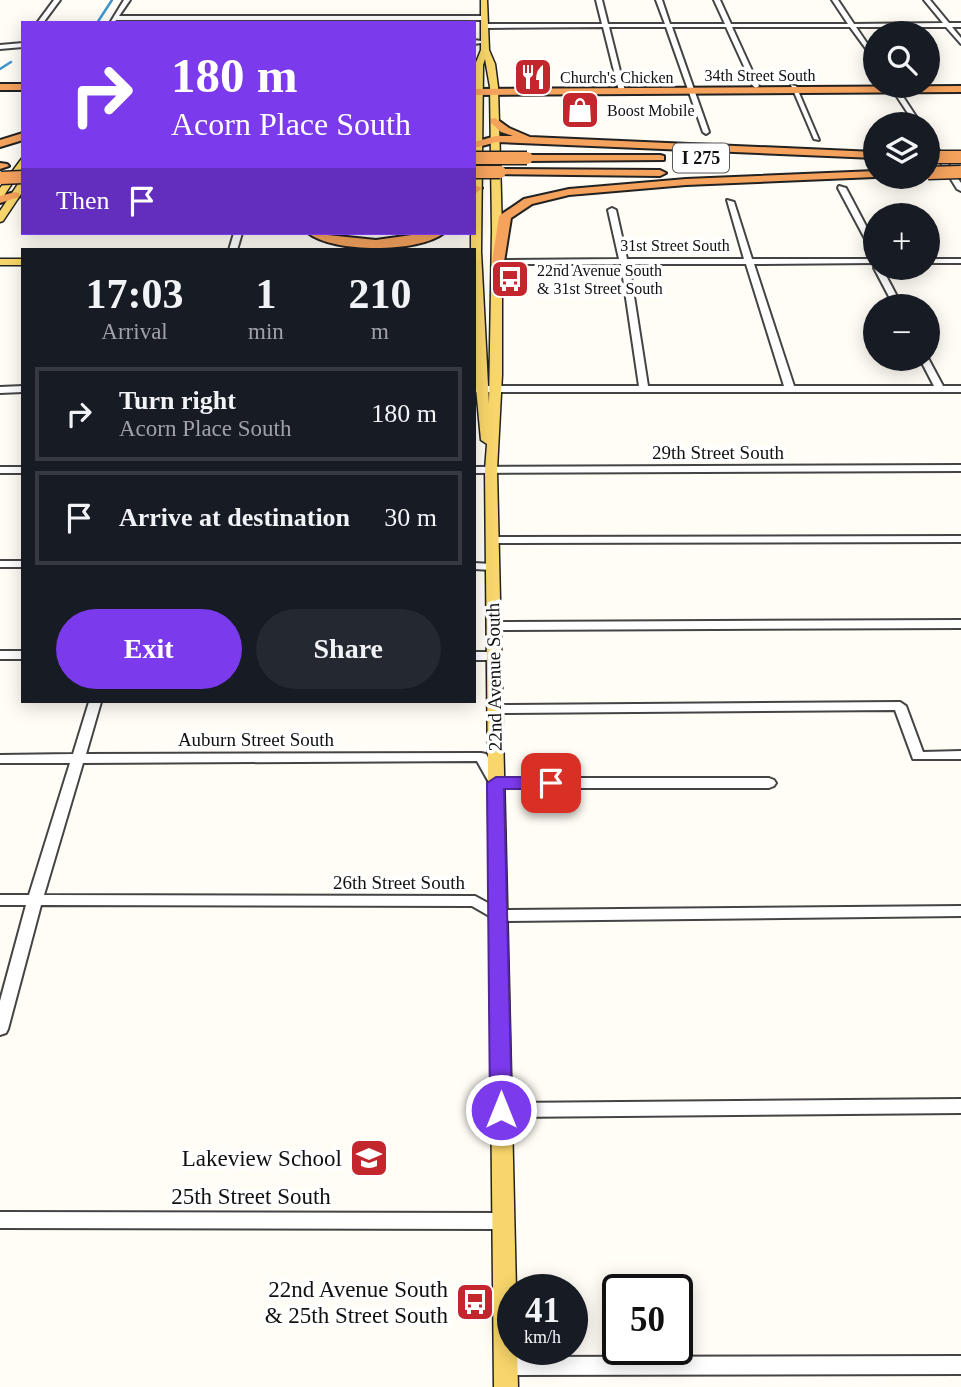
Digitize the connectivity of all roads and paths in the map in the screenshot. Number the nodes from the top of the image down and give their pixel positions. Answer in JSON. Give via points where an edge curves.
{"nodes":[{"id":1,"x":57,"y":0,"type":"edge"},
{"id":2,"x":127,"y":0,"type":"edge"},
{"id":3,"x":484,"y":0,"type":"edge"},
{"id":4,"x":599,"y":0,"type":"edge"},
{"id":5,"x":659,"y":0,"type":"edge"},
{"id":6,"x":717,"y":0,"type":"edge"},
{"id":7,"x":835,"y":0,"type":"edge"},
{"id":8,"x":927,"y":0,"type":"edge"},
{"id":9,"x":114,"y":20,"type":"edge"},
{"id":10,"x":41,"y":21,"type":"edge"},
{"id":11,"x":299,"y":21,"type":"edge"},
{"id":12,"x":476,"y":22,"type":"edge"},
{"id":13,"x":484,"y":22,"type":"junction"},
{"id":14,"x":729,"y":25,"type":"junction"},
{"id":15,"x":851,"y":25,"type":"junction"},
{"id":16,"x":947,"y":25,"type":"junction"},
{"id":17,"x":961,"y":25,"type":"edge"},
{"id":18,"x":605,"y":26,"type":"junction"},
{"id":19,"x":668,"y":26,"type":"junction"},
{"id":20,"x":863,"y":42,"type":"edge"},
{"id":21,"x":961,"y":42,"type":"edge"},
{"id":22,"x":476,"y":44,"type":"edge"},
{"id":23,"x":21,"y":45,"type":"edge"},
{"id":24,"x":485,"y":46,"type":"junction"},
{"id":25,"x":0,"y":47,"type":"edge"},
{"id":26,"x":863,"y":85,"type":"edge"},
{"id":27,"x":756,"y":86,"type":"junction"},
{"id":28,"x":940,"y":86,"type":"edge"},
{"id":29,"x":940,"y":87,"type":"edge"},
{"id":30,"x":961,"y":87,"type":"edge"},
{"id":31,"x":690,"y":88,"type":"junction"},
{"id":32,"x":794,"y":88,"type":"junction"},
{"id":33,"x":863,"y":88,"type":"edge"},
{"id":34,"x":476,"y":89,"type":"edge"},
{"id":35,"x":494,"y":89,"type":"junction"},
{"id":36,"x":621,"y":89,"type":"junction"},
{"id":37,"x":0,"y":90,"type":"edge"},
{"id":38,"x":21,"y":90,"type":"edge"},
{"id":39,"x":495,"y":121,"type":"junction"},
{"id":40,"x":706,"y":132,"type":"dead end"},
{"id":41,"x":21,"y":137,"type":"edge"},
{"id":42,"x":496,"y":139,"type":"junction"},
{"id":43,"x":817,"y":139,"type":"dead end"},
{"id":44,"x":532,"y":140,"type":"junction"},
{"id":45,"x":0,"y":144,"type":"edge"},
{"id":46,"x":21,"y":144,"type":"edge"},
{"id":47,"x":477,"y":145,"type":"junction"},
{"id":48,"x":863,"y":155,"type":"edge"},
{"id":49,"x":863,"y":156,"type":"edge"},
{"id":50,"x":940,"y":157,"type":"edge"},
{"id":51,"x":940,"y":157,"type":"edge"},
{"id":52,"x":476,"y":158,"type":"edge"},
{"id":53,"x":961,"y":158,"type":"edge"},
{"id":54,"x":21,"y":163,"type":"edge"},
{"id":55,"x":21,"y":165,"type":"edge"},
{"id":56,"x":476,"y":168,"type":"edge"},
{"id":57,"x":1,"y":172,"type":"edge"},
{"id":58,"x":476,"y":172,"type":"edge"},
{"id":59,"x":961,"y":172,"type":"edge"},
{"id":60,"x":863,"y":173,"type":"edge"},
{"id":61,"x":940,"y":173,"type":"edge"},
{"id":62,"x":863,"y":174,"type":"edge"},
{"id":63,"x":21,"y":177,"type":"edge"},
{"id":64,"x":21,"y":186,"type":"edge"},
{"id":65,"x":842,"y":188,"type":"dead end"},
{"id":66,"x":961,"y":189,"type":"edge"},
{"id":67,"x":15,"y":195,"type":"junction"},
{"id":68,"x":0,"y":197,"type":"edge"},
{"id":69,"x":730,"y":202,"type":"dead end"},
{"id":70,"x":612,"y":210,"type":"dead end"},
{"id":71,"x":0,"y":219,"type":"edge"},
{"id":72,"x":863,"y":227,"type":"edge"},
{"id":73,"x":320,"y":235,"type":"edge"},
{"id":74,"x":430,"y":235,"type":"edge"},
{"id":75,"x":623,"y":261,"type":"junction"},
{"id":76,"x":750,"y":261,"type":"junction"},
{"id":77,"x":863,"y":261,"type":"edge"},
{"id":78,"x":940,"y":261,"type":"edge"},
{"id":79,"x":961,"y":261,"type":"edge"},
{"id":80,"x":0,"y":262,"type":"edge"},
{"id":81,"x":21,"y":262,"type":"edge"},
{"id":82,"x":476,"y":262,"type":"edge"},
{"id":83,"x":498,"y":262,"type":"junction"},
{"id":84,"x":930,"y":371,"type":"edge"},
{"id":85,"x":477,"y":389,"type":"edge"},
{"id":86,"x":498,"y":389,"type":"junction"},
{"id":87,"x":644,"y":389,"type":"junction"},
{"id":88,"x":790,"y":389,"type":"junction"},
{"id":89,"x":940,"y":389,"type":"junction"},
{"id":90,"x":961,"y":389,"type":"edge"},
{"id":91,"x":0,"y":390,"type":"edge"},
{"id":92,"x":21,"y":390,"type":"edge"},
{"id":93,"x":961,"y":468,"type":"edge"},
{"id":94,"x":0,"y":470,"type":"edge"},
{"id":95,"x":21,"y":470,"type":"edge"},
{"id":96,"x":482,"y":470,"type":"edge"},
{"id":97,"x":961,"y":539,"type":"edge"},
{"id":98,"x":492,"y":540,"type":"junction"},
{"id":99,"x":0,"y":564,"type":"edge"},
{"id":100,"x":21,"y":564,"type":"edge"},
{"id":101,"x":483,"y":566,"type":"edge"},
{"id":102,"x":961,"y":624,"type":"edge"},
{"id":103,"x":493,"y":626,"type":"junction"},
{"id":104,"x":0,"y":655,"type":"edge"},
{"id":105,"x":21,"y":655,"type":"edge"},
{"id":106,"x":476,"y":656,"type":"edge"},
{"id":107,"x":494,"y":656,"type":"junction"},
{"id":108,"x":95,"y":703,"type":"edge"},
{"id":109,"x":495,"y":709,"type":"junction"},
{"id":110,"x":961,"y":755,"type":"edge"},
{"id":111,"x":78,"y":758,"type":"junction"},
{"id":112,"x":0,"y":759,"type":"edge"},
{"id":113,"x":496,"y":783,"type":"junction"},
{"id":114,"x":769,"y":783,"type":"dead end"},
{"id":115,"x":0,"y":900,"type":"edge"},
{"id":116,"x":35,"y":901,"type":"junction"},
{"id":117,"x":961,"y":911,"type":"edge"},
{"id":118,"x":498,"y":916,"type":"junction"},
{"id":119,"x":0,"y":1029,"type":"edge"},
{"id":120,"x":961,"y":1107,"type":"edge"},
{"id":121,"x":501,"y":1110,"type":"junction"},
{"id":122,"x":0,"y":1220,"type":"edge"},
{"id":123,"x":503,"y":1221,"type":"junction"},
{"id":124,"x":961,"y":1364,"type":"edge"},
{"id":125,"x":505,"y":1376,"type":"edge"}],
"edges":[{"from":1,"to":10,"type":"street"},
{"from":2,"to":9,"type":"street"},
{"from":3,"to":13,"type":"main road","name":"22nd Avenue South"},
{"from":4,"to":18,"type":"street"},
{"from":5,"to":19,"type":"street"},
{"from":6,"to":14,"type":"street"},
{"from":7,"to":15,"type":"street"},
{"from":8,"to":16,"type":"street"},
{"from":9,"to":11,"type":"street"},
{"from":12,"to":13,"type":"street"},
{"from":13,"to":18,"type":"street"},
{"from":13,"to":24,"type":"main road","name":"22nd Avenue South"},
{"from":14,"to":15,"type":"street"},
{"from":14,"to":19,"type":"street"},
{"from":14,"to":27,"type":"street"},
{"from":15,"to":16,"type":"street"},
{"from":15,"to":20,"type":"street"},
{"from":16,"to":17,"type":"street"},
{"from":16,"to":21,"type":"street"},
{"from":18,"to":19,"type":"street"},
{"from":18,"to":36,"type":"street"},
{"from":19,"to":31,"type":"street"},
{"from":22,"to":24,"type":"street"},
{"from":23,"to":25,"type":"street"},
{"from":24,"to":34,"type":"main road","name":"22nd Avenue South"},
{"from":24,"to":35,"type":"main road","name":"22nd Avenue South"},
{"from":26,"to":32,"type":"highway","name":"34th Street South"},
{"from":27,"to":31,"type":"highway","name":"34th Street South"},
{"from":27,"to":32,"type":"highway","name":"34th Street South"},
{"from":28,"to":30,"type":"highway","name":"34th Street South"},
{"from":29,"to":30,"type":"highway","name":"34th Street South"},
{"from":31,"to":32,"type":"highway","name":"34th Street South"},
{"from":31,"to":36,"type":"highway","name":"34th Street South"},
{"from":31,"to":40,"type":"street"},
{"from":32,"to":33,"type":"highway","name":"34th Street South"},
{"from":32,"to":43,"type":"street"},
{"from":34,"to":35,"type":"highway","name":"34th Street South"},
{"from":34,"to":47,"type":"main road","name":"22nd Avenue South"},
{"from":35,"to":36,"type":"highway","name":"34th Street South"},
{"from":35,"to":39,"type":"main road","name":"22nd Avenue South"},
{"from":37,"to":38,"type":"highway"},
{"from":39,"to":42,"type":"main road","name":"22nd Avenue South"},
{"from":39,"to":44,"type":"highway"},
{"from":41,"to":45,"type":"highway"},
{"from":42,"to":44,"type":"highway"},
{"from":42,"to":47,"type":"highway"},
{"from":42,"to":83,"type":"main road","name":"22nd Avenue South"},
{"from":44,"to":48,"type":"highway"},
{"from":45,"to":46,"type":"highway"},
{"from":47,"to":56,"type":"main road","name":"22nd Avenue South"},
{"from":49,"to":52,"type":"highway","number":"I 275","bridge":true},
{"from":50,"to":66,"type":"street"},
{"from":51,"to":53,"type":"highway","bridge":true},
{"from":54,"to":57,"type":"highway"},
{"from":55,"to":68,"type":"main road"},
{"from":57,"to":63,"type":"highway","bridge":true},
{"from":58,"to":60,"type":"highway","number":"I 275","bridge":true},
{"from":59,"to":61,"type":"highway","bridge":true},
{"from":62,"to":83,"type":"highway","via":[[676,183],[538,198],[505,216]]},
{"from":64,"to":67,"type":"main road"},
{"from":65,"to":72,"type":"street"},
{"from":67,"to":68,"type":"highway"},
{"from":67,"to":71,"type":"main road"},
{"from":69,"to":76,"type":"street"},
{"from":70,"to":75,"type":"street"},
{"from":73,"to":74,"type":"highway","via":[[363,243]]},
{"from":75,"to":76,"type":"street","name":"31st Street South"},
{"from":75,"to":83,"type":"street","name":"31st Street South"},
{"from":75,"to":87,"type":"street"},
{"from":76,"to":77,"type":"street","name":"31st Street South"},
{"from":76,"to":88,"type":"street"},
{"from":78,"to":79,"type":"street"},
{"from":80,"to":81,"type":"main road"},
{"from":82,"to":83,"type":"main road","name":"31st Street South"},
{"from":82,"to":85,"type":"main road","name":"22nd Avenue South"},
{"from":83,"to":86,"type":"main road","name":"22nd Avenue South"},
{"from":84,"to":89,"type":"street"},
{"from":85,"to":86,"type":"street"},
{"from":85,"to":96,"type":"main road","name":"22nd Avenue South"},
{"from":86,"to":87,"type":"street"},
{"from":86,"to":96,"type":"main road","name":"22nd Avenue South"},
{"from":87,"to":88,"type":"street"},
{"from":88,"to":89,"type":"street"},
{"from":89,"to":90,"type":"street"},
{"from":91,"to":92,"type":"street"},
{"from":93,"to":96,"type":"street","name":"29th Street South"},
{"from":94,"to":95,"type":"street"},
{"from":96,"to":98,"type":"main road","name":"22nd Avenue South"},
{"from":97,"to":98,"type":"street"},
{"from":98,"to":101,"type":"main road","name":"22nd Avenue South"},
{"from":99,"to":100,"type":"street"},
{"from":101,"to":103,"type":"main road","name":"22nd Avenue South"},
{"from":102,"to":103,"type":"street"},
{"from":103,"to":107,"type":"main road","name":"22nd Avenue South"},
{"from":104,"to":105,"type":"street"},
{"from":106,"to":107,"type":"street"},
{"from":107,"to":109,"type":"main road","name":"22nd Avenue South"},
{"from":108,"to":111,"type":"street"},
{"from":109,"to":110,"type":"street","via":[[900,706],[918,756]]},
{"from":109,"to":113,"type":"main road","name":"22nd Avenue South"},
{"from":111,"to":112,"type":"street","name":"Auburn Street South"},
{"from":111,"to":113,"type":"street","name":"Auburn Street South","via":[[481,757]]},
{"from":111,"to":116,"type":"street"},
{"from":113,"to":114,"type":"street"},
{"from":113,"to":118,"type":"main road","name":"22nd Avenue South"},
{"from":115,"to":116,"type":"street","name":"26th Street South"},
{"from":116,"to":118,"type":"street","name":"26th Street South","via":[[475,901]]},
{"from":116,"to":119,"type":"street"},
{"from":117,"to":118,"type":"street","name":"26th Street South"},
{"from":118,"to":121,"type":"main road","name":"22nd Avenue South"},
{"from":120,"to":121,"type":"street"},
{"from":121,"to":123,"type":"main road","name":"22nd Avenue South"},
{"from":122,"to":123,"type":"street","name":"25th Street South"},
{"from":123,"to":125,"type":"main road","name":"22nd Avenue South"},
{"from":124,"to":125,"type":"street"}]}
